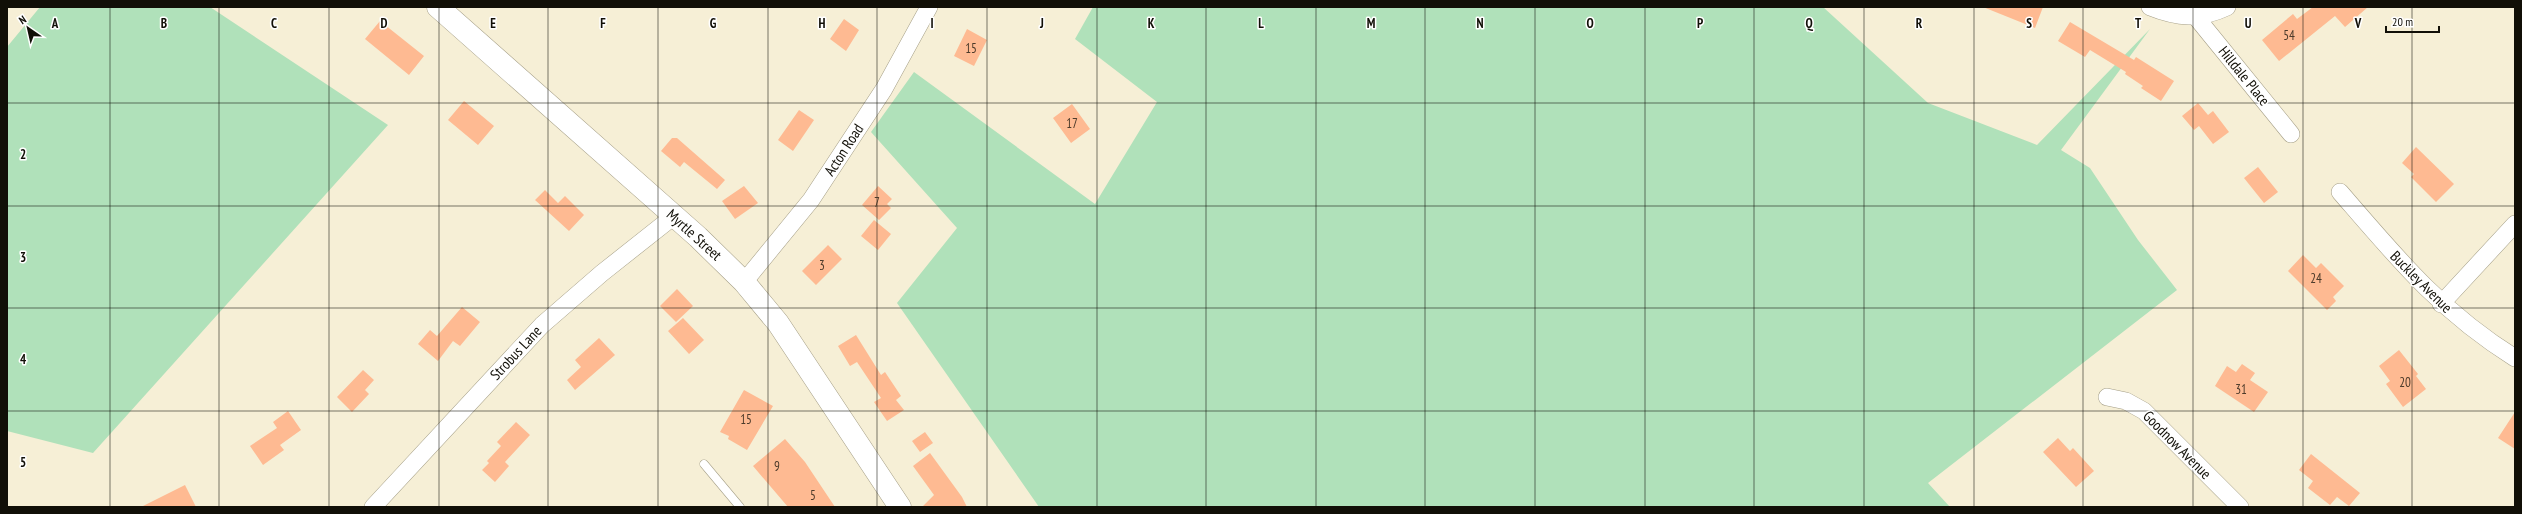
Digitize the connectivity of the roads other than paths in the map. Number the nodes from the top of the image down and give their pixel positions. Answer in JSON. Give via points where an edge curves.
{"nodes":[{"id":1,"x":438,"y":7,"type":"edge"},
{"id":2,"x":929,"y":7,"type":"edge"},
{"id":3,"x":2150,"y":7,"type":"edge"},
{"id":4,"x":2227,"y":7,"type":"edge"},
{"id":5,"x":2196,"y":17,"type":"junction"},
{"id":6,"x":2291,"y":134,"type":"dead end"},
{"id":7,"x":2340,"y":192,"type":"dead end"},
{"id":8,"x":674,"y":216,"type":"junction"},
{"id":9,"x":2515,"y":224,"type":"edge"},
{"id":10,"x":744,"y":282,"type":"junction"},
{"id":11,"x":2441,"y":304,"type":"junction"},
{"id":12,"x":2515,"y":358,"type":"edge"},
{"id":13,"x":2106,"y":397,"type":"dead end"},
{"id":14,"x":704,"y":464,"type":"dead end"},
{"id":15,"x":373,"y":507,"type":"edge"},
{"id":16,"x":740,"y":507,"type":"edge"},
{"id":17,"x":900,"y":507,"type":"edge"},
{"id":18,"x":2240,"y":507,"type":"edge"}],
"edges":[{"from":1,"to":8,"type":"street","name":"Myrtle Street"},
{"from":2,"to":10,"type":"street","name":"Acton Road","via":[[884,89],[811,200]]},
{"from":3,"to":5,"type":"street","via":[[2179,16]]},
{"from":4,"to":5,"type":"street"},
{"from":5,"to":6,"type":"street","name":"Hilldale Place"},
{"from":7,"to":11,"type":"street","name":"Buckley Avenue","via":[[2405,269]]},
{"from":8,"to":10,"type":"street","name":"Myrtle Street"},
{"from":8,"to":15,"type":"street","name":"Strobus Lane","via":[[542,325]]},
{"from":9,"to":11,"type":"street"},
{"from":10,"to":17,"type":"street","name":"Myrtle Street","via":[[778,323]]},
{"from":11,"to":12,"type":"street","name":"Buckley Avenue","via":[[2481,337]]},
{"from":13,"to":18,"type":"street","name":"Goodnow Avenue","via":[[2126,401],[2144,411]]},
{"from":14,"to":16,"type":"lane"}]}
